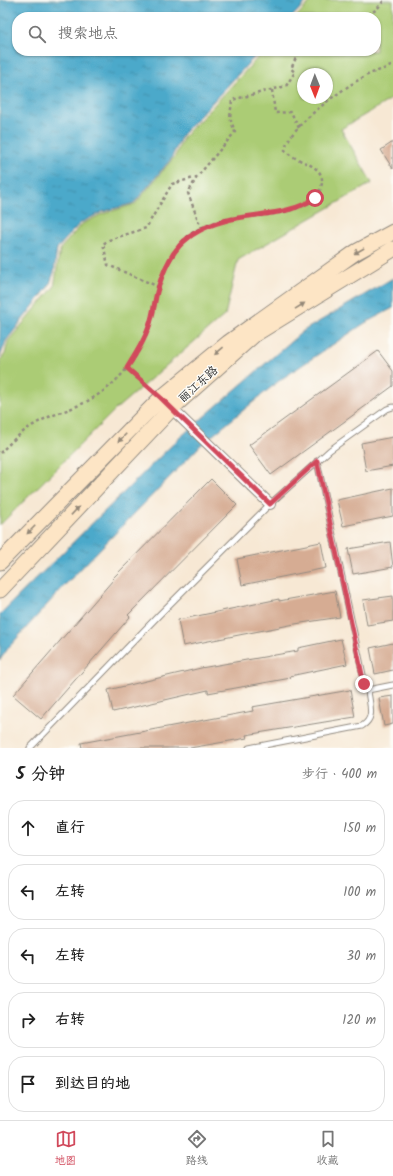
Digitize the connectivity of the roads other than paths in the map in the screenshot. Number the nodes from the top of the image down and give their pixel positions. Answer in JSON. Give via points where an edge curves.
{"nodes":[{"id":1,"x":393,"y":232,"type":"edge"},
{"id":2,"x":393,"y":249,"type":"edge"},
{"id":3,"x":168,"y":405,"type":"junction"},
{"id":4,"x":393,"y":408,"type":"edge"},
{"id":5,"x":317,"y":461,"type":"junction"},
{"id":6,"x":270,"y":504,"type":"junction"},
{"id":7,"x":0,"y":562,"type":"edge"},
{"id":8,"x":0,"y":590,"type":"edge"},
{"id":9,"x":393,"y":685,"type":"edge"},
{"id":10,"x":368,"y":690,"type":"junction"},
{"id":11,"x":30,"y":748,"type":"edge"},
{"id":12,"x":249,"y":748,"type":"edge"}],
"edges":[{"from":1,"to":3,"type":"main road","name":"丽江东路","one_way":true,"via":[[356,252],[228,343]]},
{"from":3,"to":2,"type":"main road","name":"丽江东路","one_way":true,"via":[[255,334]]},
{"from":3,"to":6,"type":"street"},
{"from":3,"to":7,"type":"main road","name":"丽江东路","one_way":true},
{"from":8,"to":3,"type":"main road","name":"丽江东路","one_way":true},
{"from":4,"to":5,"type":"lane","via":[[387,409]]},
{"from":5,"to":6,"type":"lane"},
{"from":5,"to":10,"type":"lane","via":[[364,684]]},
{"from":6,"to":11,"type":"lane"},
{"from":9,"to":10,"type":"lane"},
{"from":10,"to":12,"type":"lane","via":[[371,716],[369,722],[362,726]]}]}
